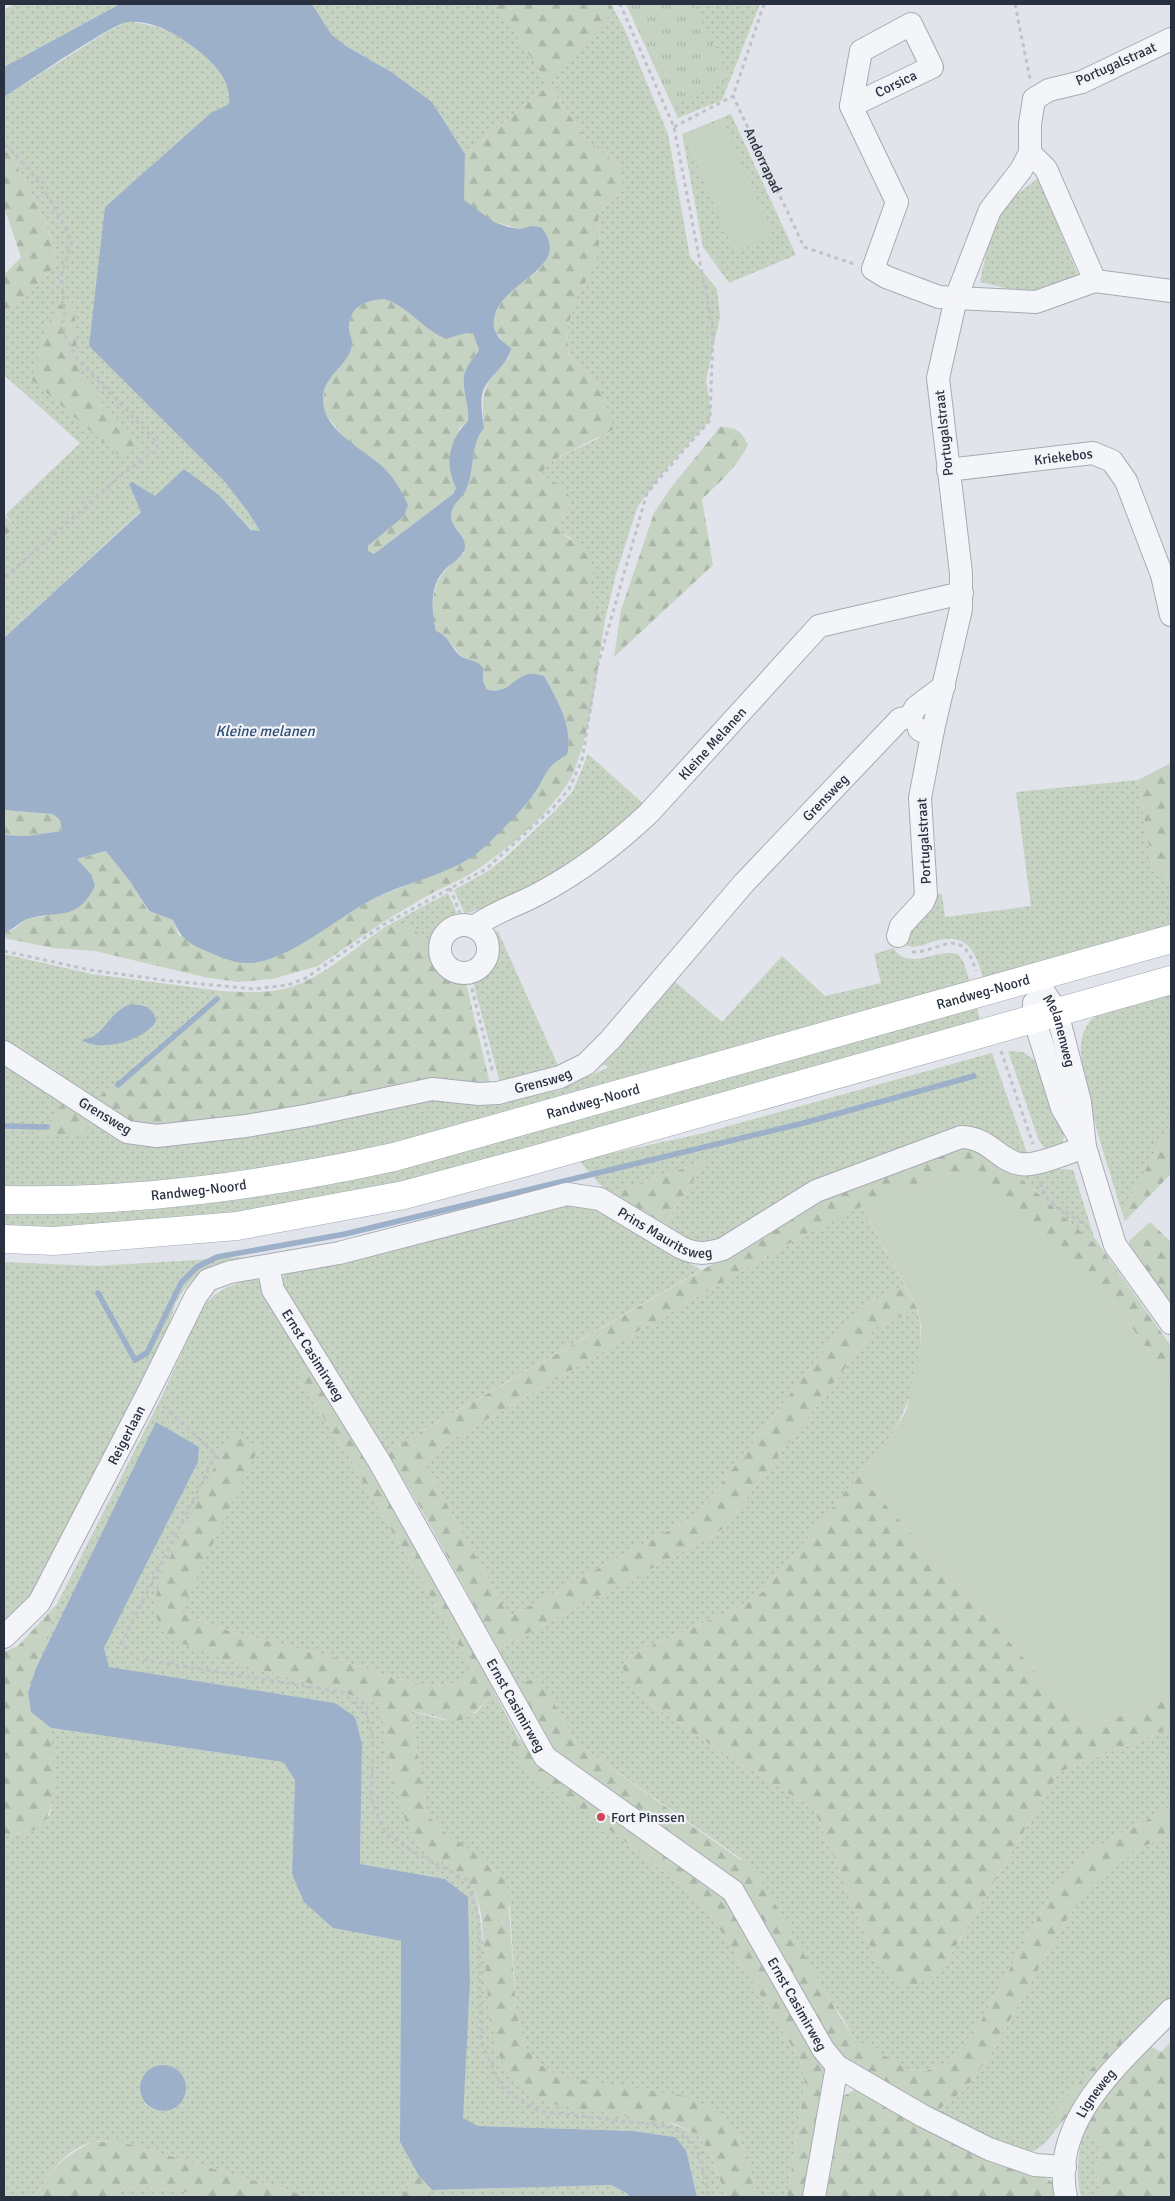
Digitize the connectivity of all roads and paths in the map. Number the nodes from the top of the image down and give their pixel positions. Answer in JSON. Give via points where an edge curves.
{"nodes":[{"id":1,"x":620,"y":4,"type":"edge"},
{"id":2,"x":764,"y":4,"type":"edge"},
{"id":3,"x":1016,"y":4,"type":"edge"},
{"id":4,"x":1171,"y":39,"type":"edge"},
{"id":5,"x":733,"y":96,"type":"junction"},
{"id":6,"x":1034,"y":99,"type":"junction"},
{"id":7,"x":851,"y":106,"type":"dead end"},
{"id":8,"x":674,"y":127,"type":"junction"},
{"id":9,"x":4,"y":144,"type":"edge"},
{"id":10,"x":1030,"y":153,"type":"junction"},
{"id":11,"x":873,"y":269,"type":"junction"},
{"id":12,"x":1095,"y":280,"type":"junction"},
{"id":13,"x":1171,"y":291,"type":"edge"},
{"id":14,"x":956,"y":298,"type":"junction"},
{"id":15,"x":948,"y":470,"type":"junction"},
{"id":16,"x":1167,"y":573,"type":"edge"},
{"id":17,"x":4,"y":578,"type":"edge"},
{"id":18,"x":962,"y":593,"type":"junction"},
{"id":19,"x":1171,"y":615,"type":"edge"},
{"id":20,"x":944,"y":686,"type":"junction"},
{"id":21,"x":910,"y":717,"type":"junction"},
{"id":22,"x":933,"y":730,"type":"junction"},
{"id":23,"x":450,"y":888,"type":"junction"},
{"id":24,"x":470,"y":926,"type":"junction"},
{"id":25,"x":898,"y":936,"type":"joint"},
{"id":26,"x":1171,"y":939,"type":"edge"},
{"id":27,"x":4,"y":951,"type":"edge"},
{"id":28,"x":468,"y":973,"type":"junction"},
{"id":29,"x":1035,"y":978,"type":"junction"},
{"id":30,"x":1171,"y":980,"type":"edge"},
{"id":31,"x":982,"y":993,"type":"junction"},
{"id":32,"x":1046,"y":1015,"type":"junction"},
{"id":33,"x":994,"y":1031,"type":"junction"},
{"id":34,"x":4,"y":1052,"type":"edge"},
{"id":35,"x":498,"y":1093,"type":"junction"},
{"id":36,"x":1085,"y":1147,"type":"junction"},
{"id":37,"x":1036,"y":1163,"type":"junction"},
{"id":38,"x":4,"y":1200,"type":"edge"},
{"id":39,"x":4,"y":1239,"type":"edge"},
{"id":40,"x":1115,"y":1245,"type":"junction"},
{"id":41,"x":268,"y":1266,"type":"junction"},
{"id":42,"x":1171,"y":1323,"type":"edge"},
{"id":43,"x":148,"y":1393,"type":"junction"},
{"id":44,"x":4,"y":1637,"type":"edge"},
{"id":45,"x":1171,"y":2010,"type":"edge"},
{"id":46,"x":837,"y":2066,"type":"junction"},
{"id":47,"x":1065,"y":2167,"type":"junction"},
{"id":48,"x":709,"y":2197,"type":"edge"},
{"id":49,"x":814,"y":2197,"type":"edge"},
{"id":50,"x":1066,"y":2197,"type":"edge"}],
"edges":[{"from":1,"to":8,"type":"path"},
{"from":2,"to":5,"type":"path"},
{"from":3,"to":6,"type":"path"},
{"from":4,"to":6,"type":"street","name":"Portugalstraat","via":[[1082,82],[1049,90]]},
{"from":5,"to":8,"type":"path"},
{"from":5,"to":11,"type":"path","name":"Andorrapad","via":[[804,247]]},
{"from":6,"to":10,"type":"street"},
{"from":7,"to":11,"type":"street","via":[[897,202]]},
{"from":8,"to":23,"type":"path","via":[[713,330],[710,420],[647,493],[597,668],[582,760],[570,789],[486,869]]},
{"from":9,"to":17,"type":"path","via":[[41,182],[72,241],[61,276],[65,310],[62,324],[77,358],[158,442],[157,450],[125,472]]},
{"from":10,"to":12,"type":"street","via":[[1046,169]]},
{"from":10,"to":14,"type":"street","name":"Portugalstraat","via":[[990,210]]},
{"from":11,"to":14,"type":"street","via":[[939,297]]},
{"from":12,"to":13,"type":"street"},
{"from":12,"to":14,"type":"street","via":[[1036,302]]},
{"from":14,"to":15,"type":"street","name":"Portugalstraat","via":[[938,378]]},
{"from":15,"to":16,"type":"street","name":"Kriekebos","via":[[1093,453],[1112,461],[1126,481]]},
{"from":15,"to":18,"type":"street","name":"Portugalstraat"},
{"from":16,"to":19,"type":"street","name":"Kriekebos"},
{"from":18,"to":20,"type":"street","name":"Portugalstraat"},
{"from":18,"to":24,"type":"street","name":"Kleine Melanen","via":[[819,626],[626,835],[579,870],[540,893]]},
{"from":20,"to":21,"type":"street","name":"Grensweg","via":[[916,707]]},
{"from":20,"to":22,"type":"street","name":"Portugalstraat"},
{"from":21,"to":22,"type":"street","via":[[913,725],[922,731]]},
{"from":21,"to":35,"type":"street","name":"Grensweg","via":[[900,719],[744,884],[586,1064],[560,1077]]},
{"from":22,"to":25,"type":"street","name":"Portugalstraat","via":[[920,798],[926,894],[923,902],[901,926]]},
{"from":23,"to":24,"type":"path"},
{"from":23,"to":27,"type":"path","via":[[383,925],[306,978],[270,988],[171,982]]},
{"from":24,"to":28,"type":"street","via":[[485,938],[488,952],[481,966]]},
{"from":24,"to":28,"type":"street","name":"Kleine Melanen","via":[[448,931],[443,938],[441,955],[451,969]]},
{"from":25,"to":31,"type":"path","via":[[902,946],[910,952],[951,943],[963,948],[972,958]]},
{"from":26,"to":29,"type":"main road","name":"Randweg-Noord"},
{"from":28,"to":35,"type":"path"},
{"from":29,"to":31,"type":"main road","name":"Randweg-Noord"},
{"from":29,"to":32,"type":"street","name":"Melanenweg"},
{"from":30,"to":32,"type":"main road"},
{"from":31,"to":38,"type":"main road","name":"Randweg-Noord","via":[[404,1155],[311,1175],[146,1197]]},
{"from":32,"to":33,"type":"main road"},
{"from":32,"to":36,"type":"street","name":"Melanenweg","via":[[1080,1102]]},
{"from":33,"to":37,"type":"path"},
{"from":33,"to":39,"type":"main road","via":[[404,1195],[237,1226],[54,1241]]},
{"from":34,"to":35,"type":"street","name":"Grensweg","via":[[127,1132],[139,1135],[157,1136],[246,1126],[432,1089]]},
{"from":36,"to":37,"type":"street"},
{"from":36,"to":40,"type":"street","name":"Melanenweg"},
{"from":37,"to":40,"type":"path","via":[[1049,1202]]},
{"from":37,"to":41,"type":"street","name":"Prins Mauritsweg","via":[[1022,1165],[985,1142],[960,1137],[816,1191],[723,1249],[707,1254],[693,1253],[680,1247],[600,1199],[567,1194],[339,1253]]},
{"from":40,"to":42,"type":"street","name":"Melanenweg"},
{"from":41,"to":43,"type":"street","name":"Reigerlaan","via":[[230,1272],[208,1280],[196,1296]]},
{"from":41,"to":46,"type":"street","name":"Ernst Casimirweg","via":[[273,1290],[379,1461],[545,1757],[733,1891]]},
{"from":43,"to":44,"type":"street","name":"Reigerlaan","via":[[39,1603]]},
{"from":43,"to":48,"type":"path","via":[[216,1454],[121,1644],[138,1659],[342,1692],[366,1712],[373,1739],[371,1799],[385,1832],[412,1851],[467,1880],[479,1919],[481,2040],[502,2087],[538,2111],[673,2127],[698,2150]]},
{"from":45,"to":47,"type":"street","name":"Ligneweg","via":[[1084,2107],[1072,2135]]},
{"from":46,"to":47,"type":"street","name":"Ernst Casimirweg","via":[[923,2116],[989,2149],[1036,2165]]},
{"from":46,"to":49,"type":"street"},
{"from":47,"to":50,"type":"street","name":"Ligneweg"}]}
